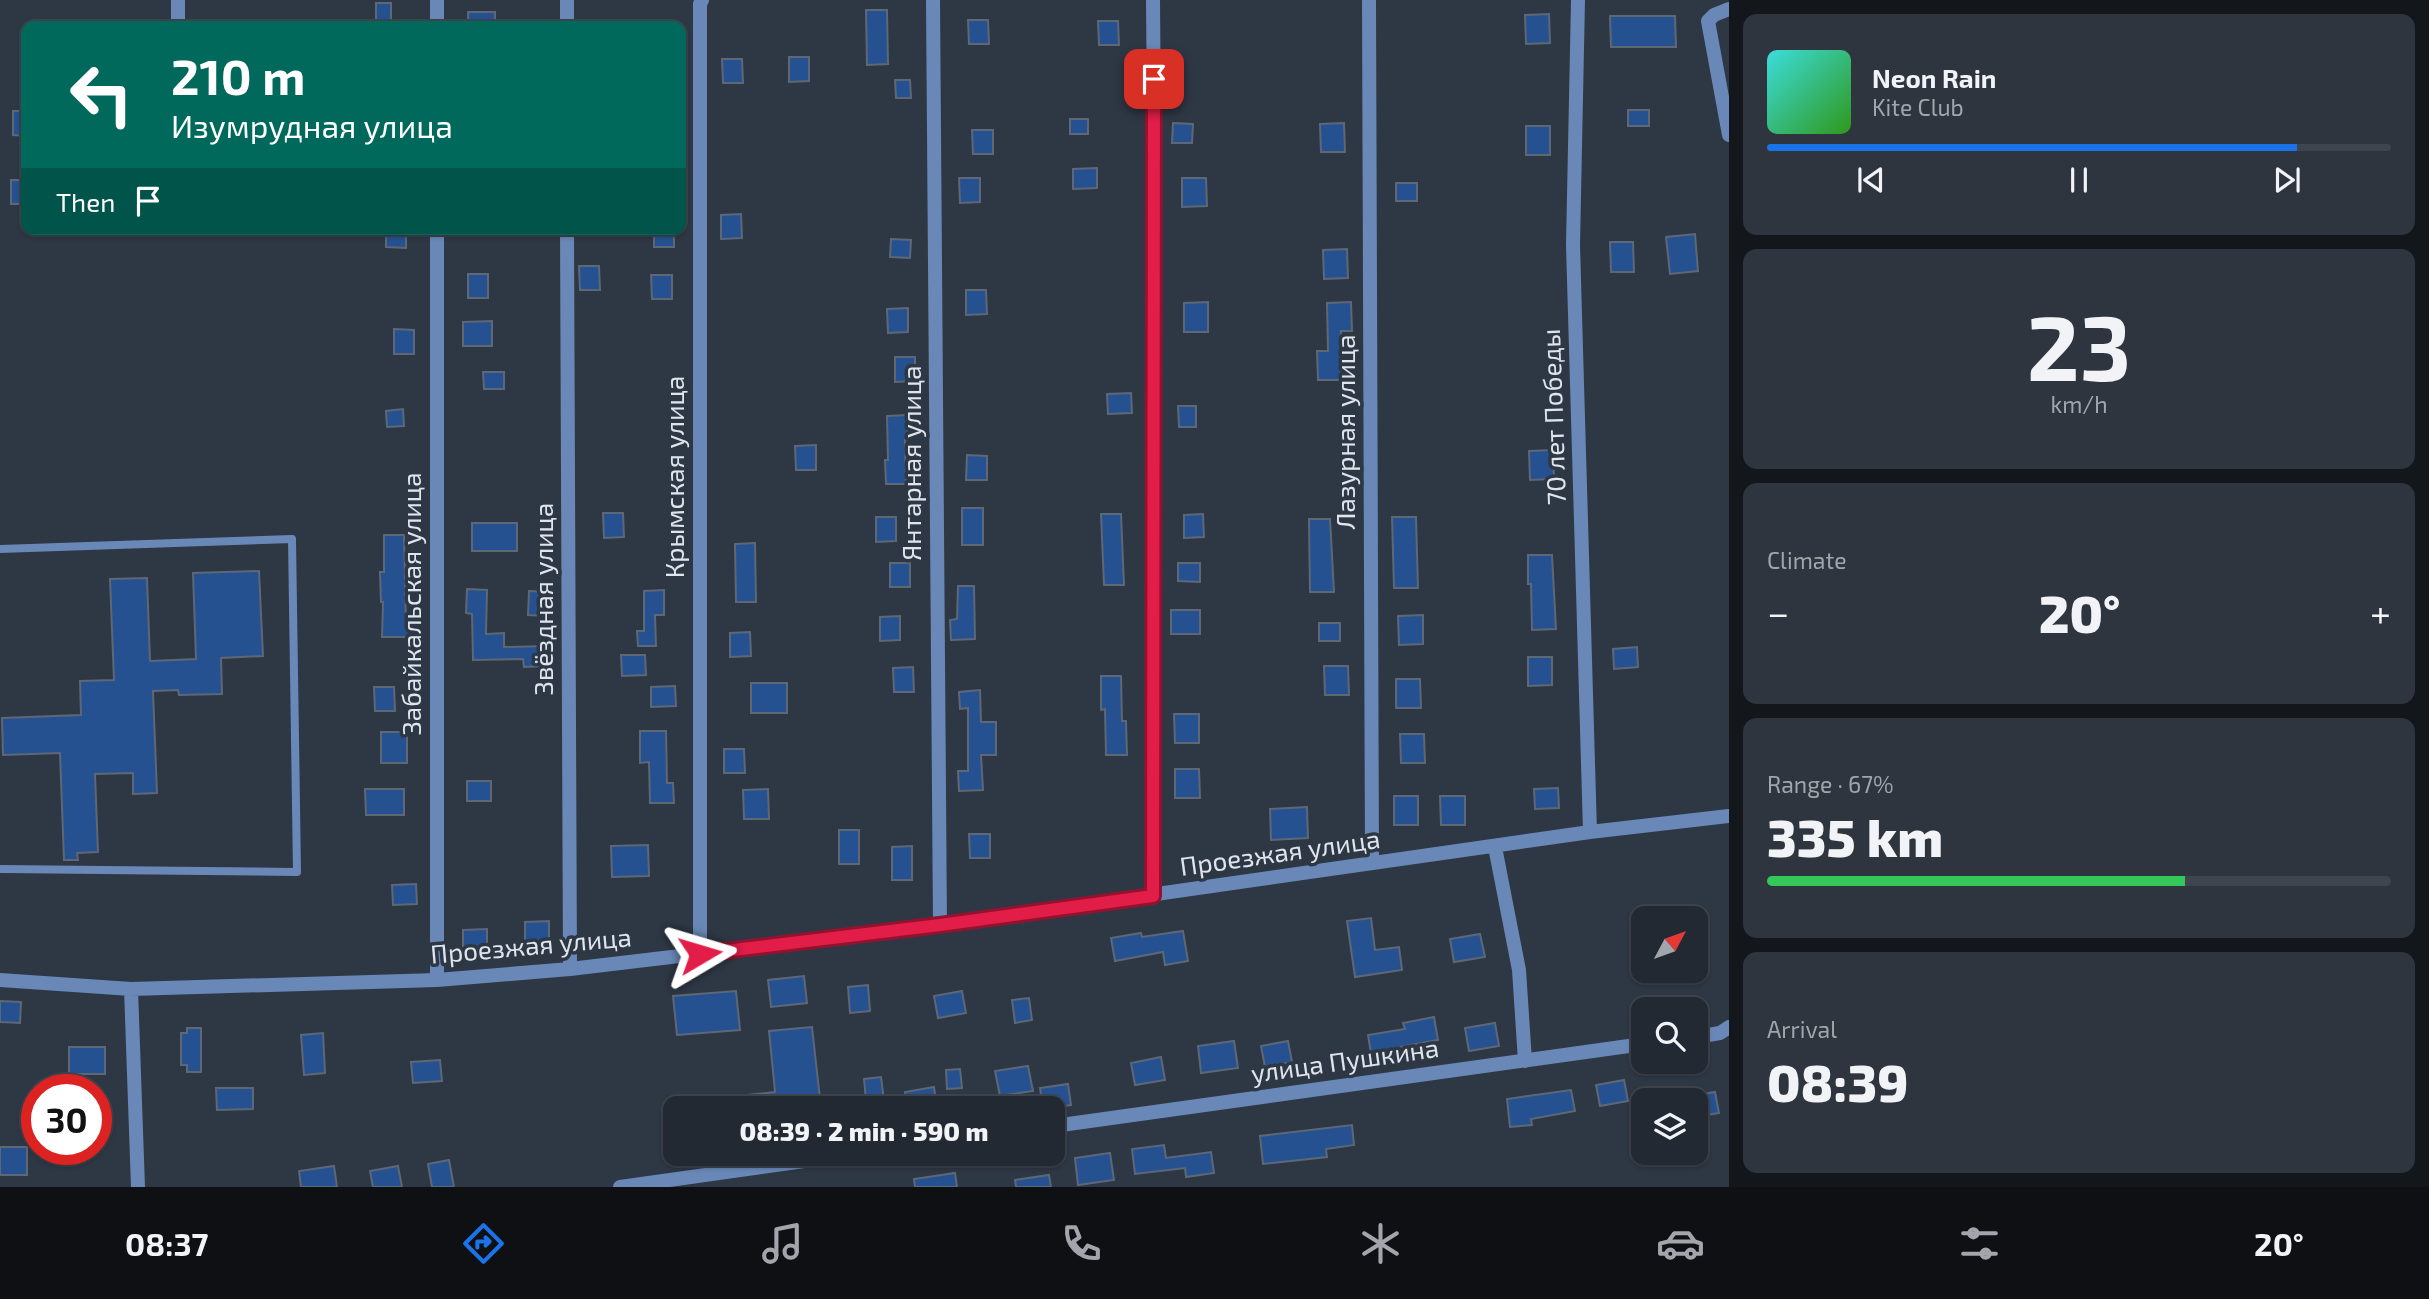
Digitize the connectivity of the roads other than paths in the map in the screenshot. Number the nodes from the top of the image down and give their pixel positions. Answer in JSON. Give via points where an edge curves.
{"nodes":[{"id":1,"x":178,"y":0,"type":"edge"},
{"id":2,"x":437,"y":0,"type":"edge"},
{"id":3,"x":567,"y":0,"type":"edge"},
{"id":4,"x":702,"y":0,"type":"edge"},
{"id":5,"x":933,"y":0,"type":"edge"},
{"id":6,"x":1153,"y":0,"type":"edge"},
{"id":7,"x":1369,"y":0,"type":"edge"},
{"id":8,"x":1578,"y":0,"type":"edge"},
{"id":9,"x":1729,"y":9,"type":"edge"},
{"id":10,"x":178,"y":21,"type":"edge"},
{"id":11,"x":437,"y":21,"type":"edge"},
{"id":12,"x":567,"y":21,"type":"edge"},
{"id":13,"x":1729,"y":135,"type":"edge"},
{"id":14,"x":437,"y":235,"type":"edge"},
{"id":15,"x":568,"y":235,"type":"edge"},
{"id":16,"x":0,"y":549,"type":"edge"},
{"id":17,"x":1729,"y":816,"type":"edge"},
{"id":18,"x":1590,"y":832,"type":"junction"},
{"id":19,"x":1495,"y":847,"type":"junction"},
{"id":20,"x":1372,"y":863,"type":"junction"},
{"id":21,"x":0,"y":869,"type":"edge"},
{"id":22,"x":1153,"y":896,"type":"junction"},
{"id":23,"x":940,"y":925,"type":"junction"},
{"id":24,"x":700,"y":954,"type":"junction"},
{"id":25,"x":570,"y":969,"type":"junction"},
{"id":26,"x":0,"y":980,"type":"edge"},
{"id":27,"x":437,"y":980,"type":"junction"},
{"id":28,"x":131,"y":989,"type":"junction"},
{"id":29,"x":1729,"y":1027,"type":"edge"},
{"id":30,"x":1708,"y":1035,"type":"edge"},
{"id":31,"x":1631,"y":1046,"type":"edge"},
{"id":32,"x":1525,"y":1060,"type":"junction"},
{"id":33,"x":1065,"y":1124,"type":"edge"},
{"id":34,"x":769,"y":1166,"type":"edge"},
{"id":35,"x":138,"y":1187,"type":"edge"},
{"id":36,"x":620,"y":1187,"type":"edge"}],
"edges":[{"from":1,"to":10,"type":"street"},
{"from":2,"to":11,"type":"street"},
{"from":3,"to":12,"type":"street"},
{"from":4,"to":24,"type":"street","name":"Крымская улица"},
{"from":5,"to":23,"type":"street","name":"Янтарная улица"},
{"from":6,"to":22,"type":"street"},
{"from":7,"to":20,"type":"street","name":"Лазурная улица"},
{"from":8,"to":18,"type":"street","name":"70 лет Победы","via":[[1573,245]]},
{"from":9,"to":13,"type":"street","via":[[1708,21]]},
{"from":14,"to":27,"type":"street","name":"Забайкальская улица"},
{"from":15,"to":25,"type":"street","name":"Звёздная улица"},
{"from":16,"to":21,"type":"lane","via":[[292,539],[297,872]]},
{"from":17,"to":18,"type":"street","name":"Проезжая улица"},
{"from":18,"to":19,"type":"street","name":"Проезжая улица"},
{"from":19,"to":20,"type":"street","name":"Проезжая улица"},
{"from":19,"to":32,"type":"street","via":[[1519,970]]},
{"from":20,"to":22,"type":"street","name":"Проезжая улица"},
{"from":22,"to":23,"type":"street","name":"Проезжая улица"},
{"from":23,"to":24,"type":"street","name":"Проезжая улица"},
{"from":24,"to":25,"type":"street","name":"Проезжая улица"},
{"from":25,"to":27,"type":"street","name":"Проезжая улица"},
{"from":26,"to":28,"type":"street","name":"Проезжая улица"},
{"from":27,"to":28,"type":"street","name":"Проезжая улица"},
{"from":28,"to":35,"type":"street"},
{"from":29,"to":30,"type":"street"},
{"from":31,"to":32,"type":"street","name":"улица Пушкина"},
{"from":32,"to":33,"type":"street","name":"улица Пушкина"},
{"from":34,"to":36,"type":"street"}]}
